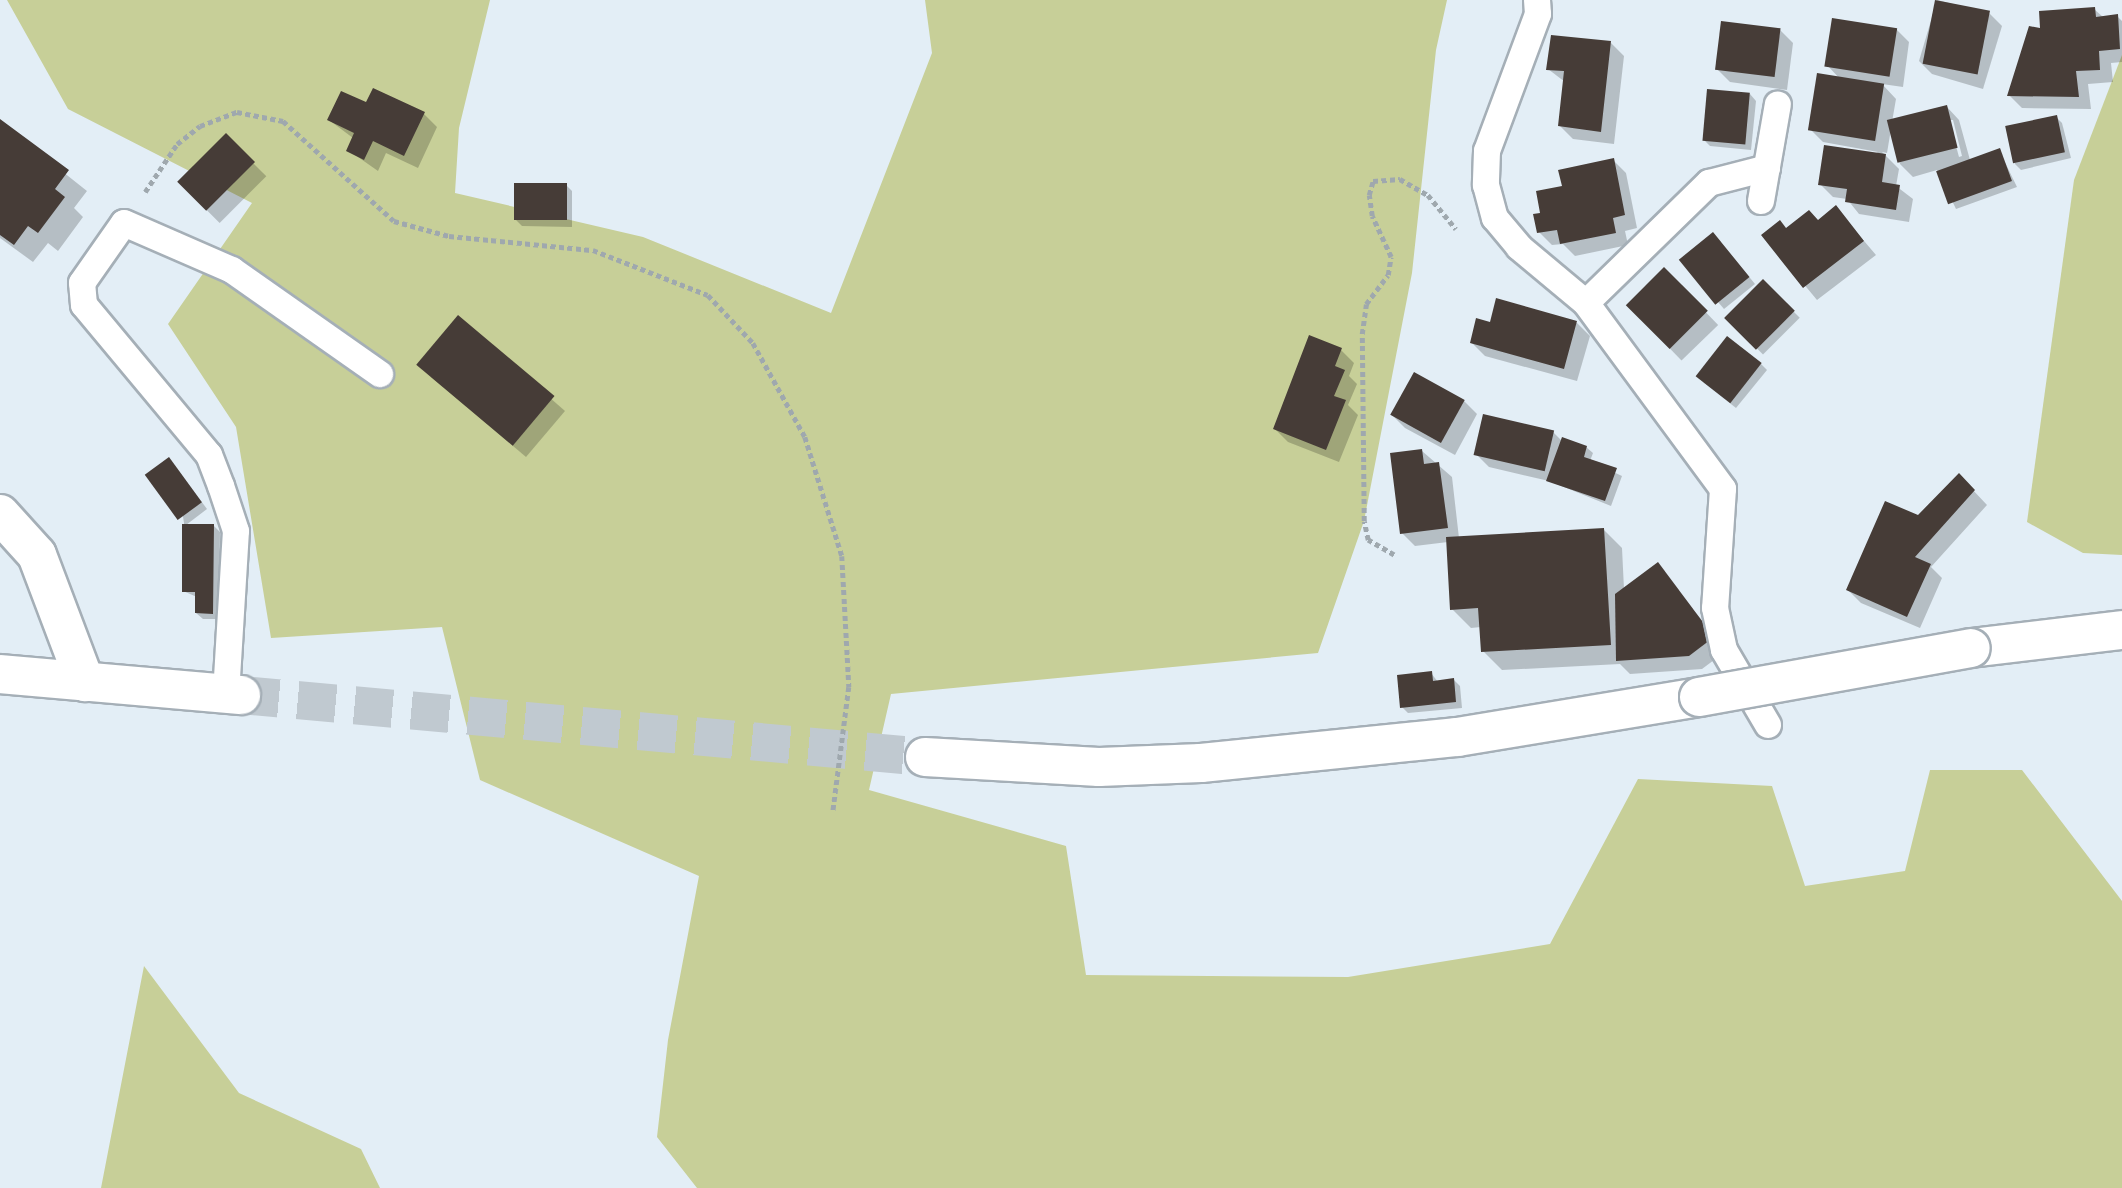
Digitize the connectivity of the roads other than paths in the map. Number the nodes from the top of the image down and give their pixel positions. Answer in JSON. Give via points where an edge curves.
{"nodes":[{"id":1,"x":1537,"y":0,"type":"edge"},
{"id":2,"x":1778,"y":104,"type":"dead end"},
{"id":3,"x":1767,"y":168,"type":"junction"},
{"id":4,"x":1761,"y":201,"type":"dead end"},
{"id":5,"x":1586,"y":303,"type":"junction"},
{"id":6,"x":380,"y":374,"type":"dead end"},
{"id":7,"x":0,"y":514,"type":"edge"},
{"id":8,"x":2122,"y":629,"type":"edge"},
{"id":9,"x":0,"y":674,"type":"edge"},
{"id":10,"x":85,"y":682,"type":"junction"},
{"id":11,"x":233,"y":694,"type":"joint"},
{"id":12,"x":1769,"y":725,"type":"dead end"},
{"id":13,"x":925,"y":757,"type":"tunnel mouth"}],
"edges":[{"from":1,"to":5,"type":"lane","via":[[1538,14],[1486,151],[1486,184],[1495,218],[1519,247]]},
{"from":2,"to":3,"type":"lane"},
{"from":3,"to":4,"type":"lane"},
{"from":3,"to":5,"type":"lane","via":[[1709,183]]},
{"from":5,"to":12,"type":"lane","via":[[1723,489],[1715,608],[1724,650]]},
{"from":6,"to":11,"type":"lane","via":[[232,270],[124,223],[82,284],[84,305],[209,455],[221,486],[236,531]]},
{"from":7,"to":10,"type":"street","via":[[37,555]]},
{"from":8,"to":13,"type":"street","bridge":true,"via":[[1971,648],[1458,737],[1201,763],[1099,767]]},
{"from":9,"to":10,"type":"street"},
{"from":10,"to":11,"type":"street"}]}
